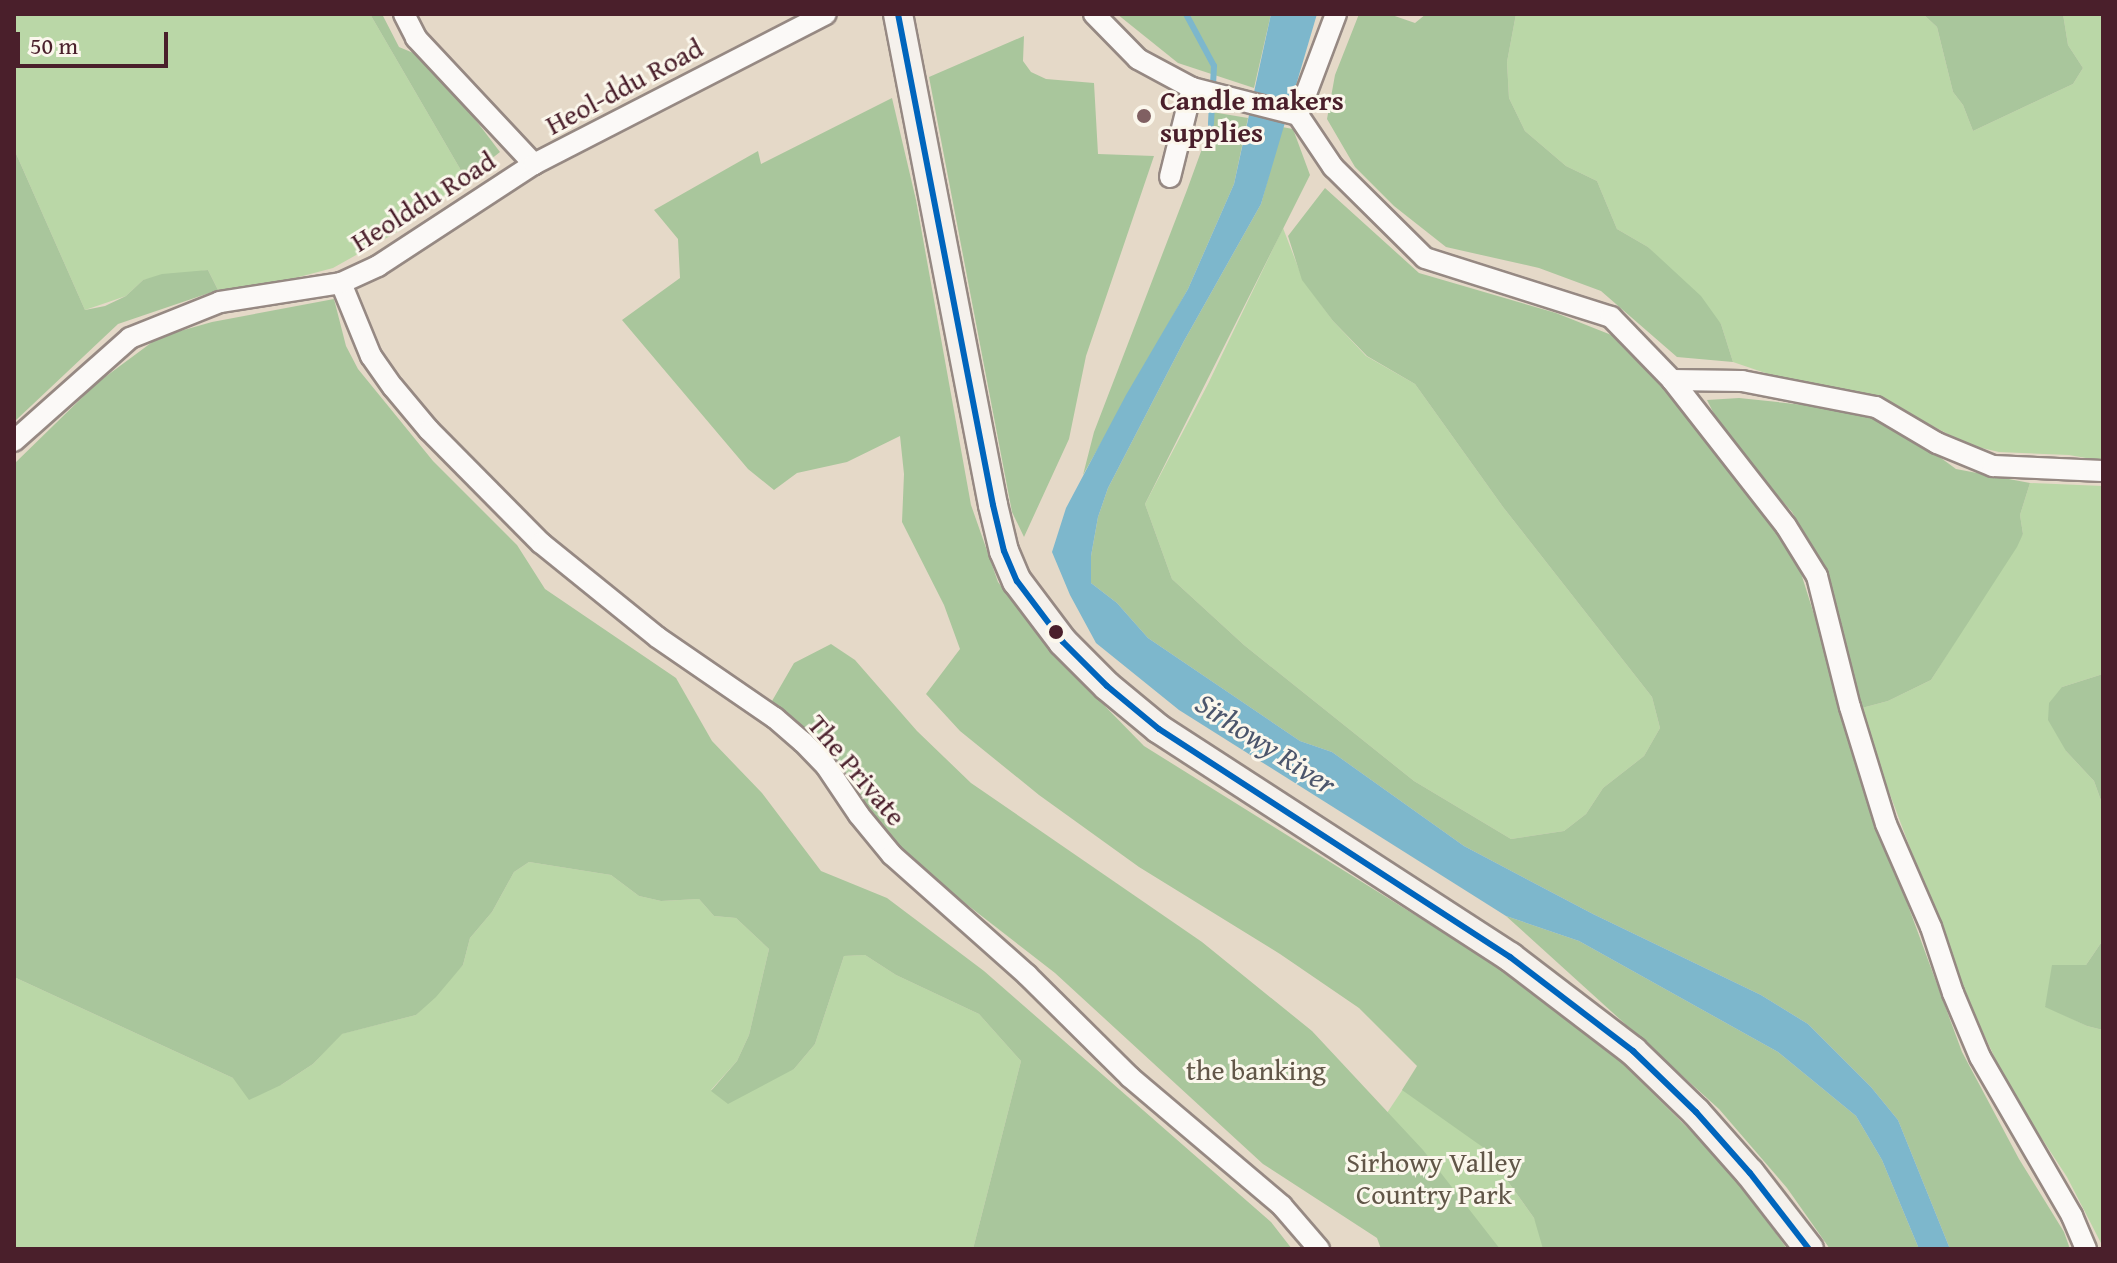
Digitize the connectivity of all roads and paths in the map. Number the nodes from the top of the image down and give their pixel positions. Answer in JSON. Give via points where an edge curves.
{"nodes":[{"id":1,"x":404,"y":14,"type":"edge"},
{"id":2,"x":826,"y":14,"type":"edge"},
{"id":3,"x":898,"y":14,"type":"edge"},
{"id":4,"x":1094,"y":14,"type":"edge"},
{"id":5,"x":1336,"y":14,"type":"edge"},
{"id":6,"x":798,"y":19,"type":"edge"},
{"id":7,"x":1196,"y":89,"type":"junction"},
{"id":8,"x":1298,"y":115,"type":"junction"},
{"id":9,"x":534,"y":164,"type":"junction"},
{"id":10,"x":1170,"y":177,"type":"dead end"},
{"id":11,"x":341,"y":283,"type":"junction"},
{"id":12,"x":1672,"y":380,"type":"junction"},
{"id":13,"x":14,"y":441,"type":"edge"},
{"id":14,"x":2103,"y":471,"type":"edge"},
{"id":15,"x":1319,"y":1249,"type":"edge"},
{"id":16,"x":1809,"y":1249,"type":"edge"},
{"id":17,"x":2086,"y":1249,"type":"edge"}],
"edges":[{"from":1,"to":9,"type":"street","via":[[416,38]]},
{"from":2,"to":6,"type":"street","name":"Heol-ddu Road"},
{"from":3,"to":16,"type":"main road","via":[[990,491],[1017,581],[1063,642],[1159,729],[1510,957],[1633,1051],[1732,1152]]},
{"from":4,"to":7,"type":"street","via":[[1138,59]]},
{"from":5,"to":8,"type":"street"},
{"from":6,"to":9,"type":"street","name":"Heol-ddu Road"},
{"from":7,"to":8,"type":"street"},
{"from":7,"to":10,"type":"street"},
{"from":8,"to":12,"type":"street","via":[[1333,167],[1425,258],[1611,317]]},
{"from":9,"to":11,"type":"street","name":"Heolddu Road","via":[[378,266]]},
{"from":11,"to":13,"type":"street","via":[[220,302],[130,338]]},
{"from":11,"to":15,"type":"street","name":"The Private","via":[[371,356],[393,387],[541,543],[657,637],[803,742],[892,855],[1027,975],[1130,1077],[1282,1206]]},
{"from":12,"to":14,"type":"street","via":[[1742,381],[1876,407],[1937,443],[1993,466]]},
{"from":12,"to":17,"type":"street","via":[[1786,526],[1817,576],[1886,824],[1953,993],[1980,1057]]}]}
